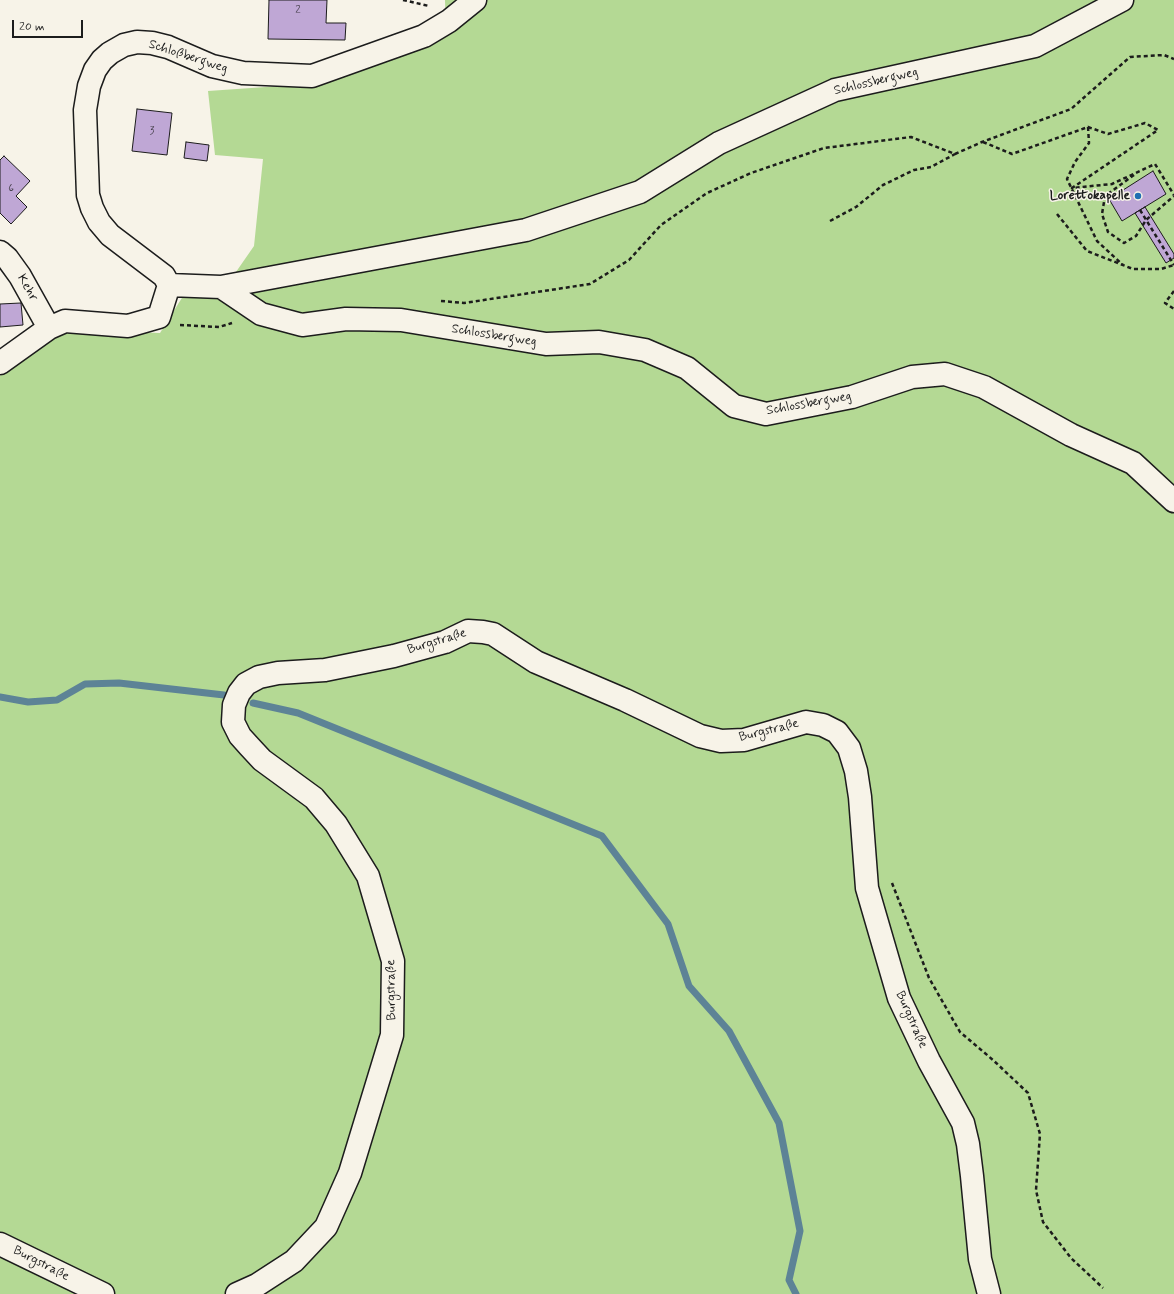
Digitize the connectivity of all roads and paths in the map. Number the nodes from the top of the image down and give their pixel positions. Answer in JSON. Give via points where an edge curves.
{"nodes":[{"id":1,"x":475,"y":0,"type":"edge"},
{"id":2,"x":1122,"y":0,"type":"edge"},
{"id":3,"x":1174,"y":59,"type":"edge"},
{"id":4,"x":1088,"y":127,"type":"junction"},
{"id":5,"x":982,"y":142,"type":"junction"},
{"id":6,"x":955,"y":154,"type":"junction"},
{"id":7,"x":1140,"y":171,"type":"junction"},
{"id":8,"x":1072,"y":188,"type":"junction"},
{"id":9,"x":1174,"y":195,"type":"edge"},
{"id":10,"x":1140,"y":210,"type":"dead end"},
{"id":11,"x":1058,"y":214,"type":"dead end"},
{"id":12,"x":1146,"y":220,"type":"junction"},
{"id":13,"x":830,"y":221,"type":"dead end"},
{"id":14,"x":0,"y":252,"type":"edge"},
{"id":15,"x":1124,"y":265,"type":"junction"},
{"id":16,"x":1174,"y":265,"type":"edge"},
{"id":17,"x":168,"y":285,"type":"junction"},
{"id":18,"x":221,"y":287,"type":"junction"},
{"id":19,"x":1174,"y":291,"type":"edge"},
{"id":20,"x":440,"y":301,"type":"dead end"},
{"id":21,"x":1174,"y":309,"type":"edge"},
{"id":22,"x":261,"y":314,"type":"junction"},
{"id":23,"x":159,"y":317,"type":"junction"},
{"id":24,"x":49,"y":328,"type":"junction"},
{"id":25,"x":0,"y":363,"type":"edge"},
{"id":26,"x":1174,"y":501,"type":"edge"},
{"id":27,"x":890,"y":880,"type":"dead end"},
{"id":28,"x":0,"y":1244,"type":"edge"},
{"id":29,"x":1103,"y":1288,"type":"dead end"},
{"id":30,"x":103,"y":1294,"type":"edge"},
{"id":31,"x":237,"y":1294,"type":"edge"},
{"id":32,"x":989,"y":1294,"type":"edge"}],
"edges":[{"from":1,"to":17,"type":"street","name":"Schloßbergweg","via":[[449,21],[424,36],[312,76],[243,73],[212,66],[152,43],[137,42],[124,45],[106,56],[95,70],[85,110],[88,195],[99,222],[110,235],[164,276]]},
{"from":2,"to":18,"type":"street","name":"Schlossbergweg","via":[[1035,46],[835,90],[719,144],[640,192],[526,230]]},
{"from":3,"to":5,"type":"path","via":[[1164,55],[1130,57],[1071,109]]},
{"from":4,"to":5,"type":"path","via":[[1012,154]]},
{"from":4,"to":8,"type":"path","via":[[1088,144],[1067,178]]},
{"from":4,"to":8,"type":"path","via":[[1108,134],[1145,124],[1158,130]]},
{"from":5,"to":6,"type":"path"},
{"from":6,"to":13,"type":"path","via":[[931,167],[914,170],[883,185],[856,207]]},
{"from":6,"to":20,"type":"path","via":[[911,137],[824,148],[751,173],[707,193],[661,225],[629,260],[590,284],[464,303]]},
{"from":7,"to":8,"type":"path","via":[[1112,184]]},
{"from":7,"to":9,"type":"path","via":[[1155,164]]},
{"from":7,"to":12,"type":"path","via":[[1105,196],[1102,214],[1108,232],[1124,243],[1136,236]]},
{"from":8,"to":15,"type":"path","via":[[1097,241]]},
{"from":9,"to":12,"type":"path"},
{"from":10,"to":12,"type":"path"},
{"from":11,"to":15,"type":"path","via":[[1087,251]]},
{"from":12,"to":16,"type":"path"},
{"from":14,"to":24,"type":"street","name":"Kehr","via":[[20,276]]},
{"from":15,"to":16,"type":"path","via":[[1133,269],[1161,269]]},
{"from":17,"to":18,"type":"street","name":"Schlossbergweg"},
{"from":17,"to":23,"type":"street"},
{"from":18,"to":22,"type":"street","name":"Schlossbergweg"},
{"from":19,"to":21,"type":"path","via":[[1165,303]]},
{"from":22,"to":23,"type":"path","via":[[218,327],[178,325]]},
{"from":22,"to":26,"type":"street","name":"Schlossbergweg","via":[[302,325],[346,319],[401,320],[546,344],[599,342],[645,350],[687,368],[734,406],[766,414],[852,397],[912,377],[944,374],[984,387],[1071,435],[1133,463]]},
{"from":23,"to":24,"type":"street","via":[[128,326],[65,321]]},
{"from":24,"to":25,"type":"street"},
{"from":27,"to":29,"type":"path","via":[[930,978],[960,1032],[1028,1093],[1040,1134],[1036,1190],[1042,1222],[1071,1258]]},
{"from":28,"to":30,"type":"street","name":"Burgstraße"},
{"from":31,"to":32,"type":"street","name":"Burgstraße","via":[[257,1285],[294,1261],[326,1227],[350,1173],[392,1034],[393,961],[368,876],[336,824],[314,798],[262,760],[240,736],[233,722],[234,705],[246,684],[259,676],[325,670],[394,656],[445,642],[468,631],[493,634],[536,662],[626,700],[700,736],[721,741],[744,740],[806,722],[823,725],[837,732],[849,748],[856,771],[867,888],[899,998],[929,1061],[963,1123],[972,1176],[980,1259]]}]}
